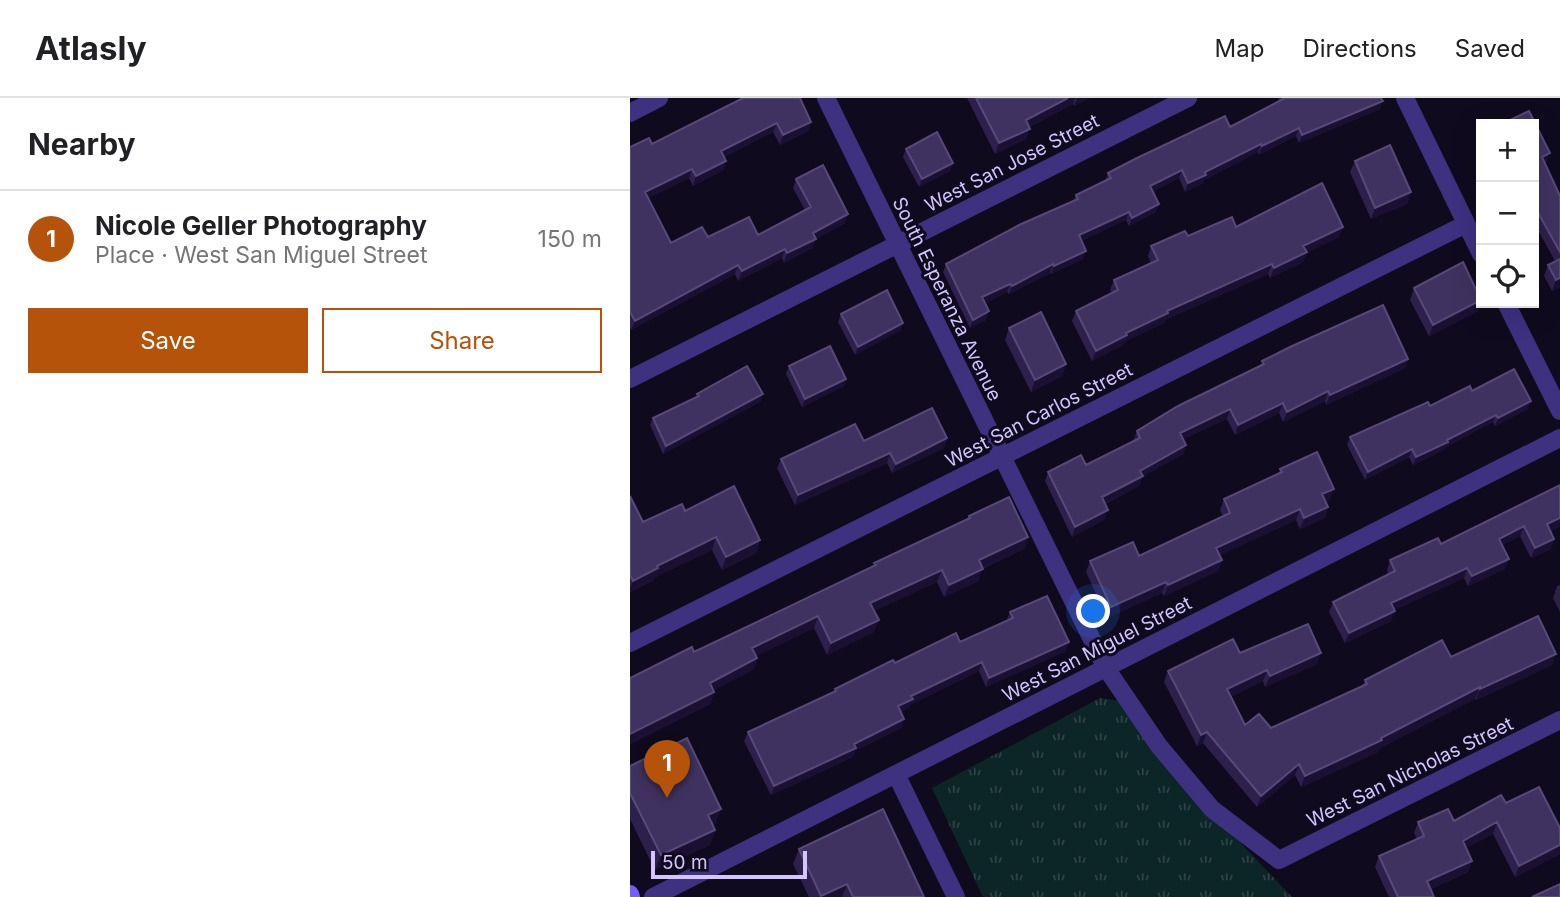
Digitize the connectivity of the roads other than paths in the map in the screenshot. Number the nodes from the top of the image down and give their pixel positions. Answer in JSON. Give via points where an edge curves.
{"nodes":[{"id":1,"x":659,"y":98,"type":"edge"},
{"id":2,"x":825,"y":98,"type":"edge"},
{"id":3,"x":1188,"y":98,"type":"edge"},
{"id":4,"x":1405,"y":98,"type":"edge"},
{"id":5,"x":630,"y":113,"type":"edge"},
{"id":6,"x":1466,"y":223,"type":"junction"},
{"id":7,"x":897,"y":244,"type":"junction"},
{"id":8,"x":1477,"y":245,"type":"edge"},
{"id":9,"x":1508,"y":308,"type":"edge"},
{"id":10,"x":630,"y":379,"type":"edge"},
{"id":11,"x":1560,"y":411,"type":"edge"},
{"id":12,"x":1560,"y":438,"type":"edge"},
{"id":13,"x":1002,"y":457,"type":"junction"},
{"id":14,"x":630,"y":643,"type":"edge"},
{"id":15,"x":1105,"y":668,"type":"junction"},
{"id":16,"x":1558,"y":728,"type":"edge"},
{"id":17,"x":896,"y":774,"type":"junction"},
{"id":18,"x":1279,"y":860,"type":"joint"},
{"id":19,"x":653,"y":897,"type":"edge"},
{"id":20,"x":956,"y":897,"type":"edge"}],
"edges":[{"from":1,"to":5,"type":"street"},
{"from":2,"to":7,"type":"street","name":"South Esperanza Avenue"},
{"from":3,"to":7,"type":"street","name":"West San Jose Street"},
{"from":4,"to":6,"type":"street"},
{"from":6,"to":8,"type":"street"},
{"from":6,"to":13,"type":"street","name":"West San Carlos Street"},
{"from":7,"to":10,"type":"street","name":"West San Jose Street"},
{"from":7,"to":13,"type":"street","name":"South Esperanza Avenue"},
{"from":9,"to":11,"type":"street"},
{"from":12,"to":15,"type":"street","name":"West San Miguel Street"},
{"from":13,"to":14,"type":"street","name":"West San Carlos Street"},
{"from":13,"to":15,"type":"street","name":"South Esperanza Avenue"},
{"from":15,"to":17,"type":"street","name":"West San Miguel Street"},
{"from":15,"to":18,"type":"street","name":"South Esperanza Avenue","via":[[1159,746],[1212,809]]},
{"from":16,"to":18,"type":"street","name":"West San Nicholas Street"},
{"from":17,"to":19,"type":"street","name":"West San Miguel Street"},
{"from":17,"to":20,"type":"street"}]}
